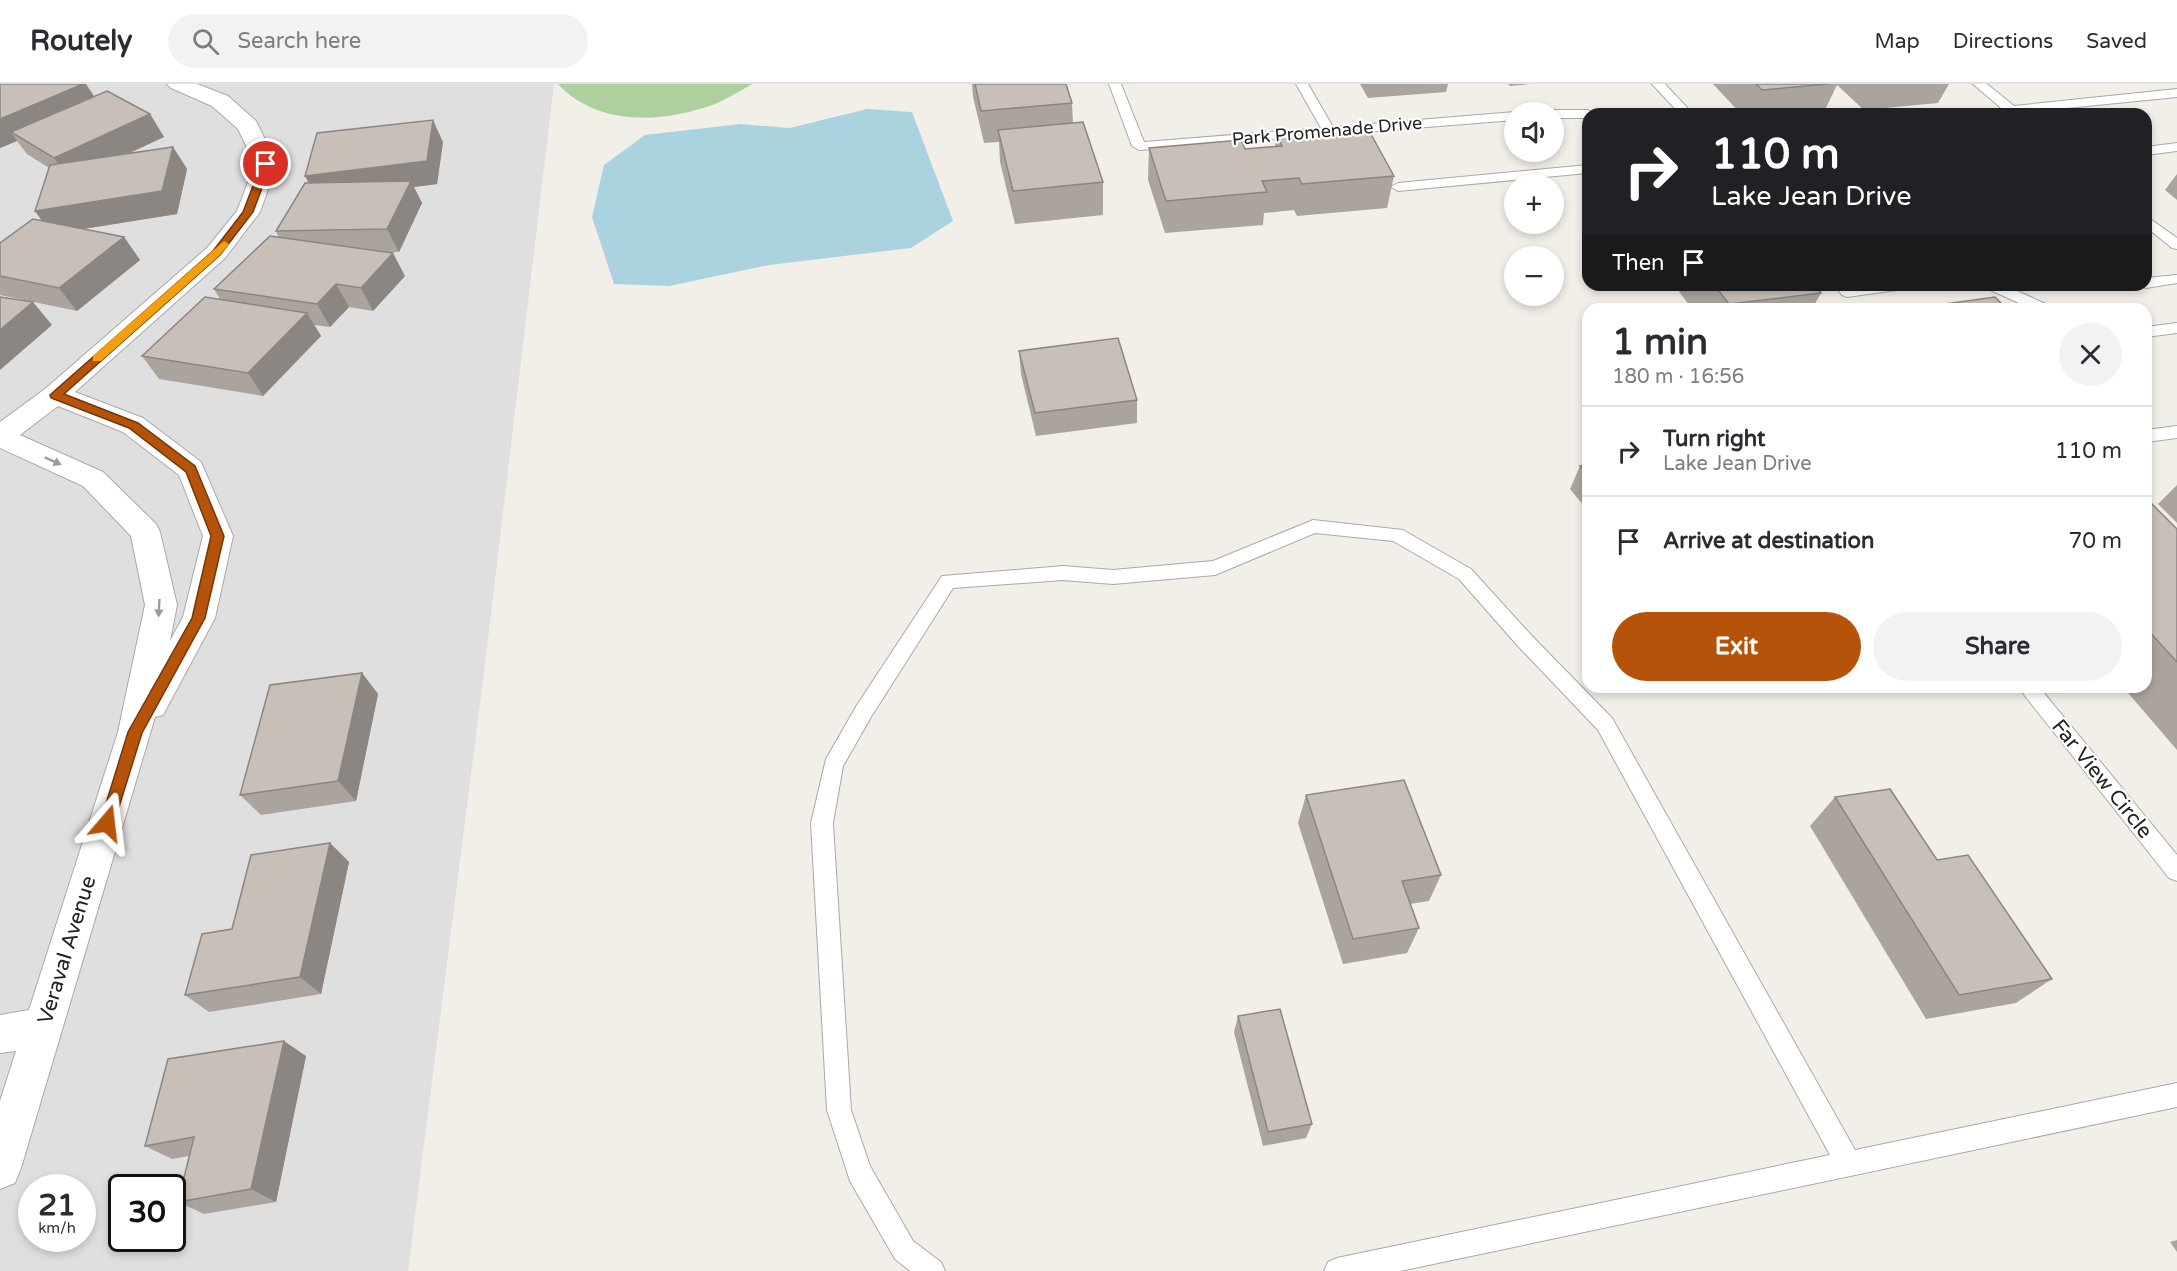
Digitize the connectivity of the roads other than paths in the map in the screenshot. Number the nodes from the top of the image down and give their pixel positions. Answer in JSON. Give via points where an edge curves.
{"nodes":[{"id":1,"x":178,"y":84,"type":"edge"},
{"id":2,"x":1115,"y":84,"type":"edge"},
{"id":3,"x":1302,"y":84,"type":"edge"},
{"id":4,"x":1658,"y":84,"type":"edge"},
{"id":5,"x":1979,"y":84,"type":"edge"},
{"id":6,"x":2177,"y":93,"type":"edge"},
{"id":7,"x":1681,"y":108,"type":"edge"},
{"id":8,"x":2008,"y":108,"type":"edge"},
{"id":9,"x":2048,"y":108,"type":"edge"},
{"id":10,"x":1564,"y":114,"type":"edge"},
{"id":11,"x":1582,"y":114,"type":"edge"},
{"id":12,"x":1504,"y":117,"type":"edge"},
{"id":13,"x":1329,"y":130,"type":"junction"},
{"id":14,"x":2177,"y":147,"type":"edge"},
{"id":15,"x":2152,"y":150,"type":"edge"},
{"id":16,"x":1582,"y":170,"type":"edge"},
{"id":17,"x":1398,"y":187,"type":"dead end"},
{"id":18,"x":2152,"y":225,"type":"edge"},
{"id":19,"x":2177,"y":245,"type":"edge"},
{"id":20,"x":2177,"y":279,"type":"edge"},
{"id":21,"x":2152,"y":282,"type":"edge"},
{"id":22,"x":2004,"y":291,"type":"edge"},
{"id":23,"x":2032,"y":303,"type":"edge"},
{"id":24,"x":2177,"y":328,"type":"edge"},
{"id":25,"x":2152,"y":331,"type":"edge"},
{"id":26,"x":55,"y":395,"type":"junction"},
{"id":27,"x":2177,"y":432,"type":"edge"},
{"id":28,"x":2152,"y":435,"type":"edge"},
{"id":29,"x":0,"y":437,"type":"edge"},
{"id":30,"x":2033,"y":693,"type":"edge"},
{"id":31,"x":135,"y":732,"type":"junction"},
{"id":32,"x":2177,"y":871,"type":"edge"},
{"id":33,"x":43,"y":1027,"type":"junction"},
{"id":34,"x":0,"y":1034,"type":"edge"},
{"id":35,"x":2177,"y":1095,"type":"edge"},
{"id":36,"x":1849,"y":1164,"type":"junction"},
{"id":37,"x":0,"y":1168,"type":"edge"},
{"id":38,"x":932,"y":1271,"type":"edge"},
{"id":39,"x":1336,"y":1271,"type":"edge"}],
"edges":[{"from":1,"to":26,"type":"street","via":[[220,101],[248,126],[266,164],[248,212],[216,253]]},
{"from":2,"to":13,"type":"lane","name":"Park Promenade Drive","via":[[1139,146]]},
{"from":3,"to":13,"type":"lane"},
{"from":4,"to":7,"type":"lane"},
{"from":5,"to":8,"type":"lane"},
{"from":6,"to":9,"type":"lane"},
{"from":10,"to":11,"type":"lane"},
{"from":12,"to":13,"type":"lane","name":"Park Promenade Drive"},
{"from":14,"to":15,"type":"lane"},
{"from":16,"to":17,"type":"lane"},
{"from":18,"to":19,"type":"lane"},
{"from":20,"to":21,"type":"lane"},
{"from":22,"to":23,"type":"lane"},
{"from":24,"to":25,"type":"lane"},
{"from":26,"to":29,"type":"street"},
{"from":26,"to":31,"type":"street","name":"Veraval Avenue","via":[[134,425],[191,469],[218,536],[199,618]]},
{"from":27,"to":28,"type":"lane"},
{"from":29,"to":31,"type":"street","name":"Veraval Avenue","one_way":true,"via":[[93,479],[145,532],[161,604]]},
{"from":30,"to":32,"type":"lane","name":"Far View Circle"},
{"from":31,"to":33,"type":"street","name":"Veraval Avenue"},
{"from":33,"to":34,"type":"street"},
{"from":33,"to":37,"type":"street","name":"Veraval Avenue"},
{"from":35,"to":36,"type":"lane"},
{"from":36,"to":38,"type":"lane","via":[[1605,724],[1465,574],[1397,535],[1313,526],[1215,568],[1113,577],[1063,573],[948,581],[833,765],[822,823],[839,1110],[859,1172],[904,1250]]},
{"from":36,"to":39,"type":"lane"}]}
